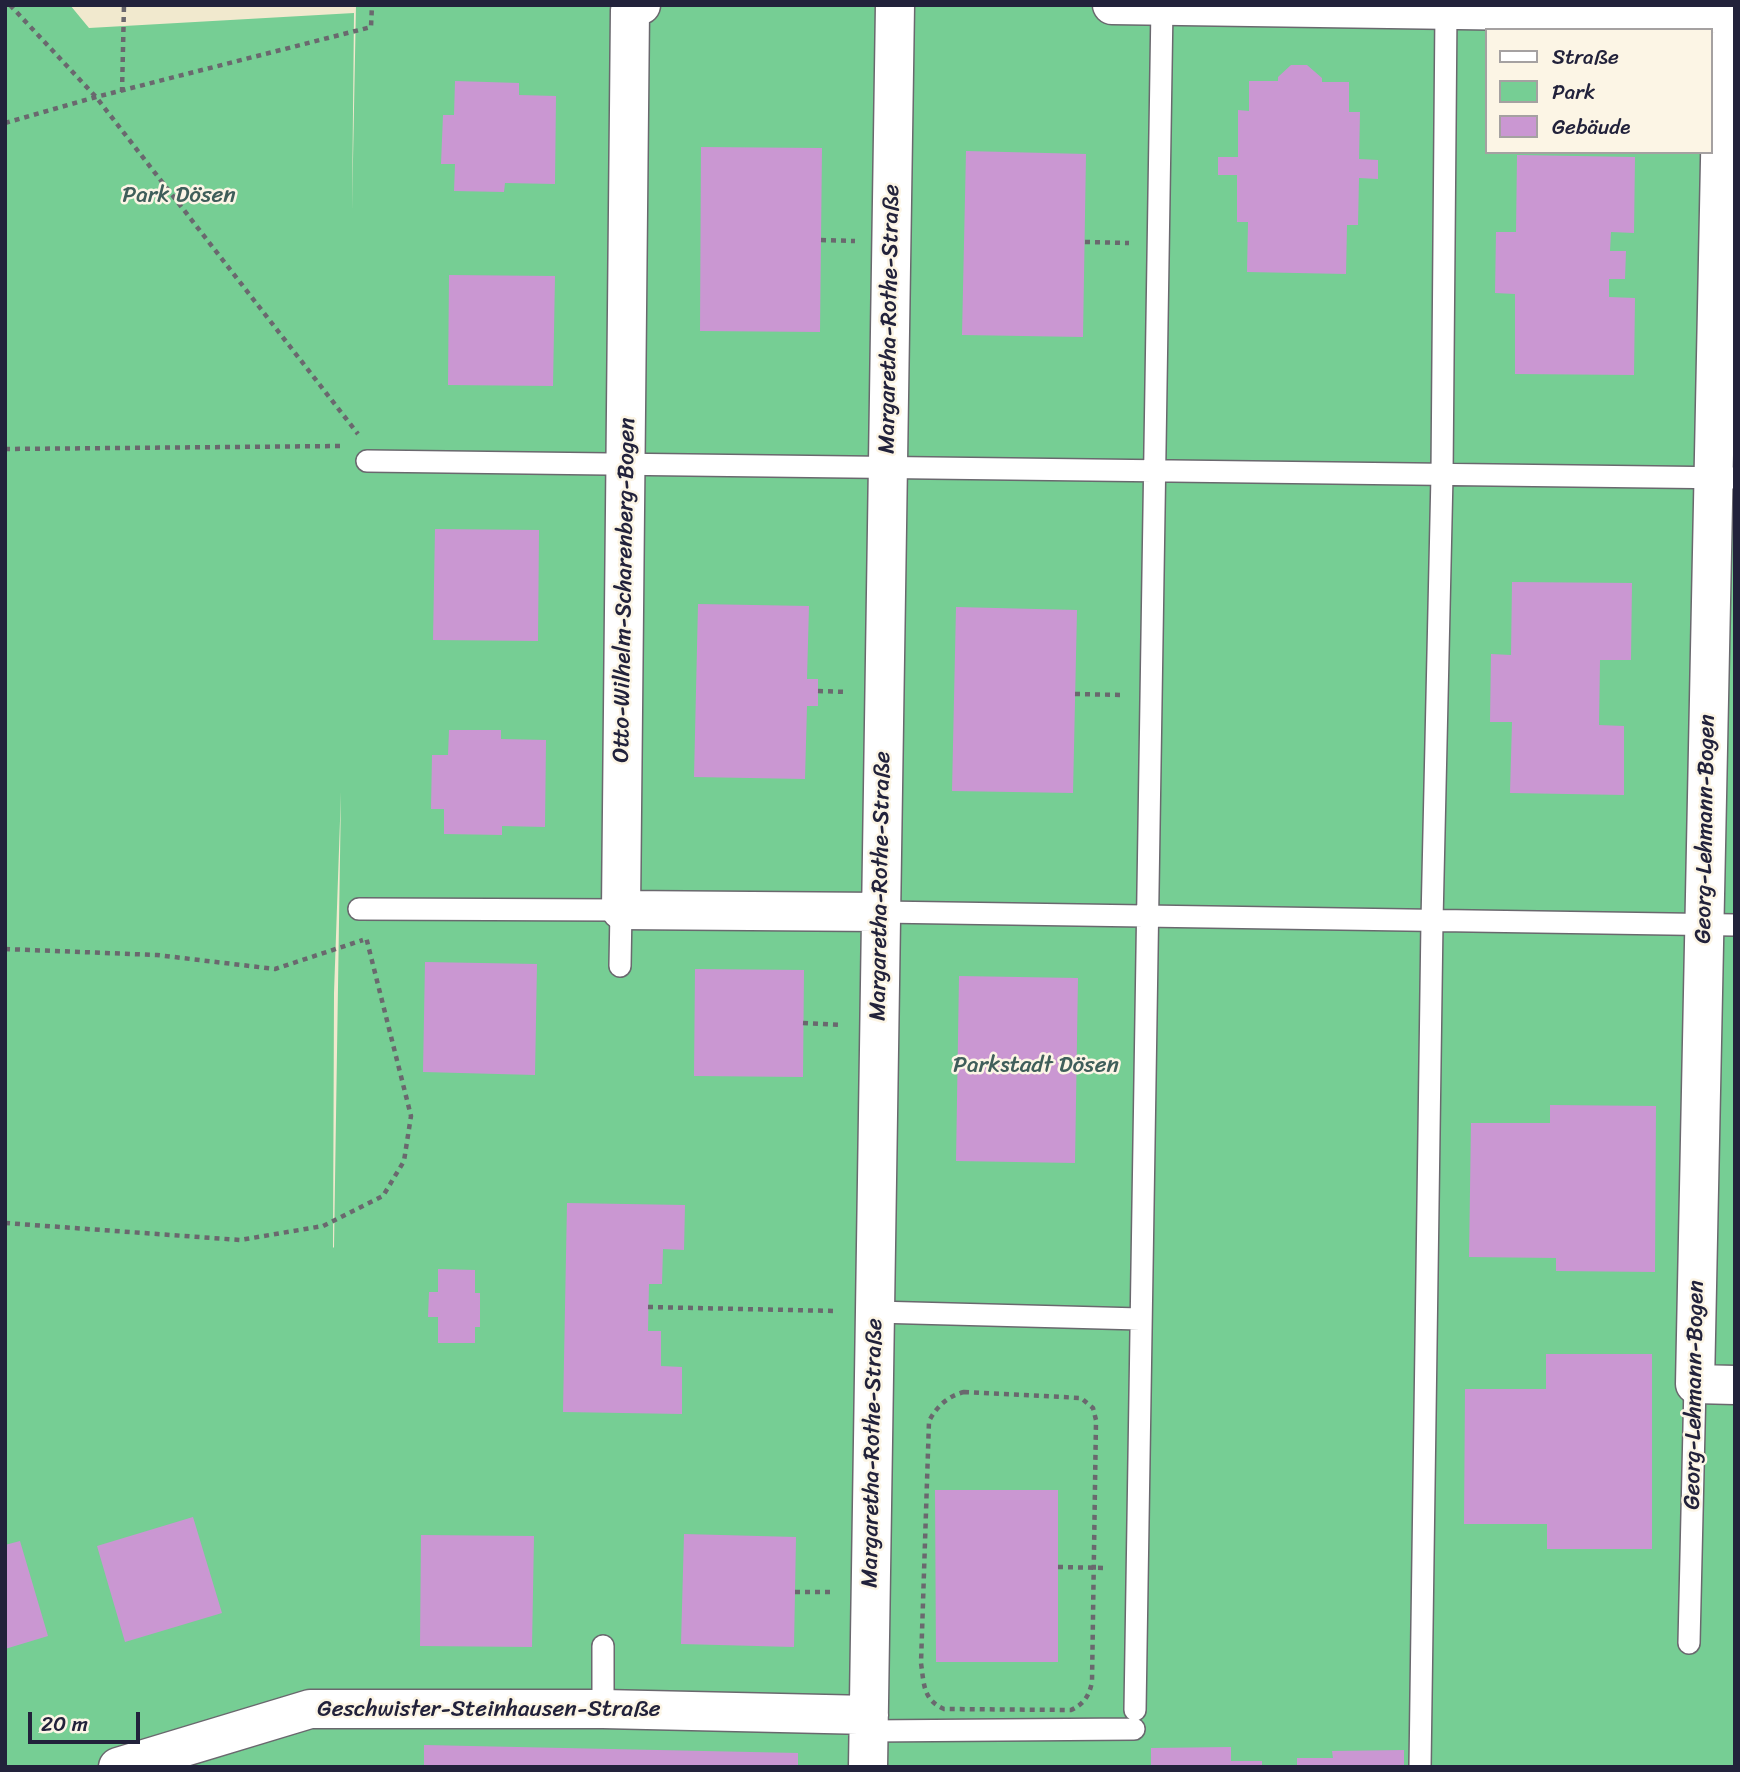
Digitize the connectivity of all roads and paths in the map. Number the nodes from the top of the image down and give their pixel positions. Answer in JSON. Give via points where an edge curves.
{"nodes":[{"id":1,"x":10,"y":5,"type":"edge"},
{"id":2,"x":124,"y":5,"type":"edge"},
{"id":3,"x":372,"y":5,"type":"edge"},
{"id":4,"x":895,"y":5,"type":"edge"},
{"id":5,"x":1112,"y":5,"type":"edge"},
{"id":6,"x":1162,"y":6,"type":"edge"},
{"id":7,"x":636,"y":8,"type":"edge"},
{"id":8,"x":1447,"y":8,"type":"edge"},
{"id":9,"x":1729,"y":14,"type":"edge"},
{"id":10,"x":122,"y":92,"type":"junction"},
{"id":11,"x":96,"y":97,"type":"junction"},
{"id":12,"x":5,"y":123,"type":"edge"},
{"id":13,"x":1085,"y":242,"type":"dead end"},
{"id":14,"x":1158,"y":244,"type":"junction"},
{"id":15,"x":359,"y":435,"type":"dead end"},
{"id":16,"x":5,"y":449,"type":"edge"},
{"id":17,"x":360,"y":454,"type":"joint"},
{"id":18,"x":626,"y":463,"type":"junction"},
{"id":19,"x":887,"y":467,"type":"junction"},
{"id":20,"x":1154,"y":470,"type":"junction"},
{"id":21,"x":1442,"y":475,"type":"junction"},
{"id":22,"x":1724,"y":478,"type":"edge"},
{"id":23,"x":1074,"y":694,"type":"dead end"},
{"id":24,"x":1150,"y":695,"type":"junction"},
{"id":25,"x":359,"y":909,"type":"dead end"},
{"id":26,"x":621,"y":909,"type":"junction"},
{"id":27,"x":881,"y":912,"type":"junction"},
{"id":28,"x":1147,"y":917,"type":"junction"},
{"id":29,"x":1432,"y":921,"type":"junction"},
{"id":30,"x":1719,"y":925,"type":"edge"},
{"id":31,"x":5,"y":949,"type":"edge"},
{"id":32,"x":620,"y":966,"type":"dead end"},
{"id":33,"x":1076,"y":1062,"type":"dead end"},
{"id":34,"x":1144,"y":1064,"type":"junction"},
{"id":35,"x":5,"y":1223,"type":"edge"},
{"id":36,"x":648,"y":1307,"type":"dead end"},
{"id":37,"x":875,"y":1312,"type":"junction"},
{"id":38,"x":1140,"y":1319,"type":"junction"},
{"id":39,"x":1695,"y":1384,"type":"junction"},
{"id":40,"x":1735,"y":1385,"type":"edge"},
{"id":41,"x":1058,"y":1567,"type":"dead end"},
{"id":42,"x":1093,"y":1567,"type":"junction"},
{"id":43,"x":1137,"y":1568,"type":"junction"},
{"id":44,"x":1689,"y":1643,"type":"dead end"},
{"id":45,"x":603,"y":1646,"type":"dead end"},
{"id":46,"x":603,"y":1709,"type":"junction"},
{"id":47,"x":868,"y":1737,"type":"edge"},
{"id":48,"x":118,"y":1767,"type":"edge"},
{"id":49,"x":1420,"y":1767,"type":"edge"}],
"edges":[{"from":1,"to":11,"type":"path"},
{"from":2,"to":10,"type":"path"},
{"from":3,"to":10,"type":"path","via":[[371,27]]},
{"from":4,"to":19,"type":"street","name":"Margaretha-Rothe-Straße"},
{"from":5,"to":6,"type":"street"},
{"from":6,"to":8,"type":"street"},
{"from":6,"to":14,"type":"lane"},
{"from":7,"to":18,"type":"street","name":"Otto-Wilhelm-Scharenberg-Bogen"},
{"from":8,"to":9,"type":"street"},
{"from":8,"to":21,"type":"lane"},
{"from":9,"to":22,"type":"street","name":"Georg-Lehmann-Bogen"},
{"from":10,"to":11,"type":"path"},
{"from":11,"to":12,"type":"path"},
{"from":11,"to":15,"type":"path"},
{"from":13,"to":14,"type":"path"},
{"from":14,"to":20,"type":"lane"},
{"from":16,"to":17,"type":"path"},
{"from":17,"to":18,"type":"lane"},
{"from":18,"to":19,"type":"lane"},
{"from":18,"to":26,"type":"street","name":"Otto-Wilhelm-Scharenberg-Bogen"},
{"from":19,"to":20,"type":"lane"},
{"from":19,"to":27,"type":"street","name":"Margaretha-Rothe-Straße"},
{"from":20,"to":21,"type":"lane"},
{"from":20,"to":24,"type":"lane"},
{"from":21,"to":22,"type":"lane"},
{"from":21,"to":29,"type":"lane"},
{"from":22,"to":30,"type":"street","name":"Georg-Lehmann-Bogen"},
{"from":23,"to":24,"type":"path"},
{"from":24,"to":28,"type":"lane"},
{"from":25,"to":26,"type":"lane"},
{"from":26,"to":27,"type":"street"},
{"from":26,"to":32,"type":"lane"},
{"from":27,"to":28,"type":"lane"},
{"from":27,"to":37,"type":"street","name":"Margaretha-Rothe-Straße"},
{"from":28,"to":29,"type":"lane"},
{"from":28,"to":34,"type":"lane"},
{"from":29,"to":30,"type":"lane"},
{"from":29,"to":49,"type":"lane"},
{"from":30,"to":39,"type":"street","name":"Georg-Lehmann-Bogen"},
{"from":31,"to":35,"type":"path","via":[[157,955],[275,969],[367,939],[411,1116],[404,1161],[383,1196],[323,1226],[240,1240]]},
{"from":33,"to":34,"type":"path"},
{"from":34,"to":38,"type":"lane"},
{"from":36,"to":37,"type":"path"},
{"from":37,"to":38,"type":"lane"},
{"from":37,"to":47,"type":"street","name":"Margaretha-Rothe-Straße"},
{"from":38,"to":43,"type":"lane"},
{"from":39,"to":40,"type":"street"},
{"from":39,"to":44,"type":"lane","name":"Georg-Lehmann-Bogen"},
{"from":41,"to":42,"type":"path"},
{"from":42,"to":42,"type":"path","via":[[1093,1408],[1081,1398],[964,1392],[942,1404],[929,1421],[921,1663],[926,1693],[933,1704],[957,1710],[1071,1710],[1081,1706],[1092,1682]]},
{"from":42,"to":43,"type":"path"},
{"from":43,"to":47,"type":"lane","via":[[1134,1719]]},
{"from":45,"to":46,"type":"lane"},
{"from":46,"to":47,"type":"street","name":"Geschwister-Steinhausen-Straße"},
{"from":46,"to":48,"type":"street","name":"Geschwister-Steinhausen-Straße","via":[[310,1709]]}]}
